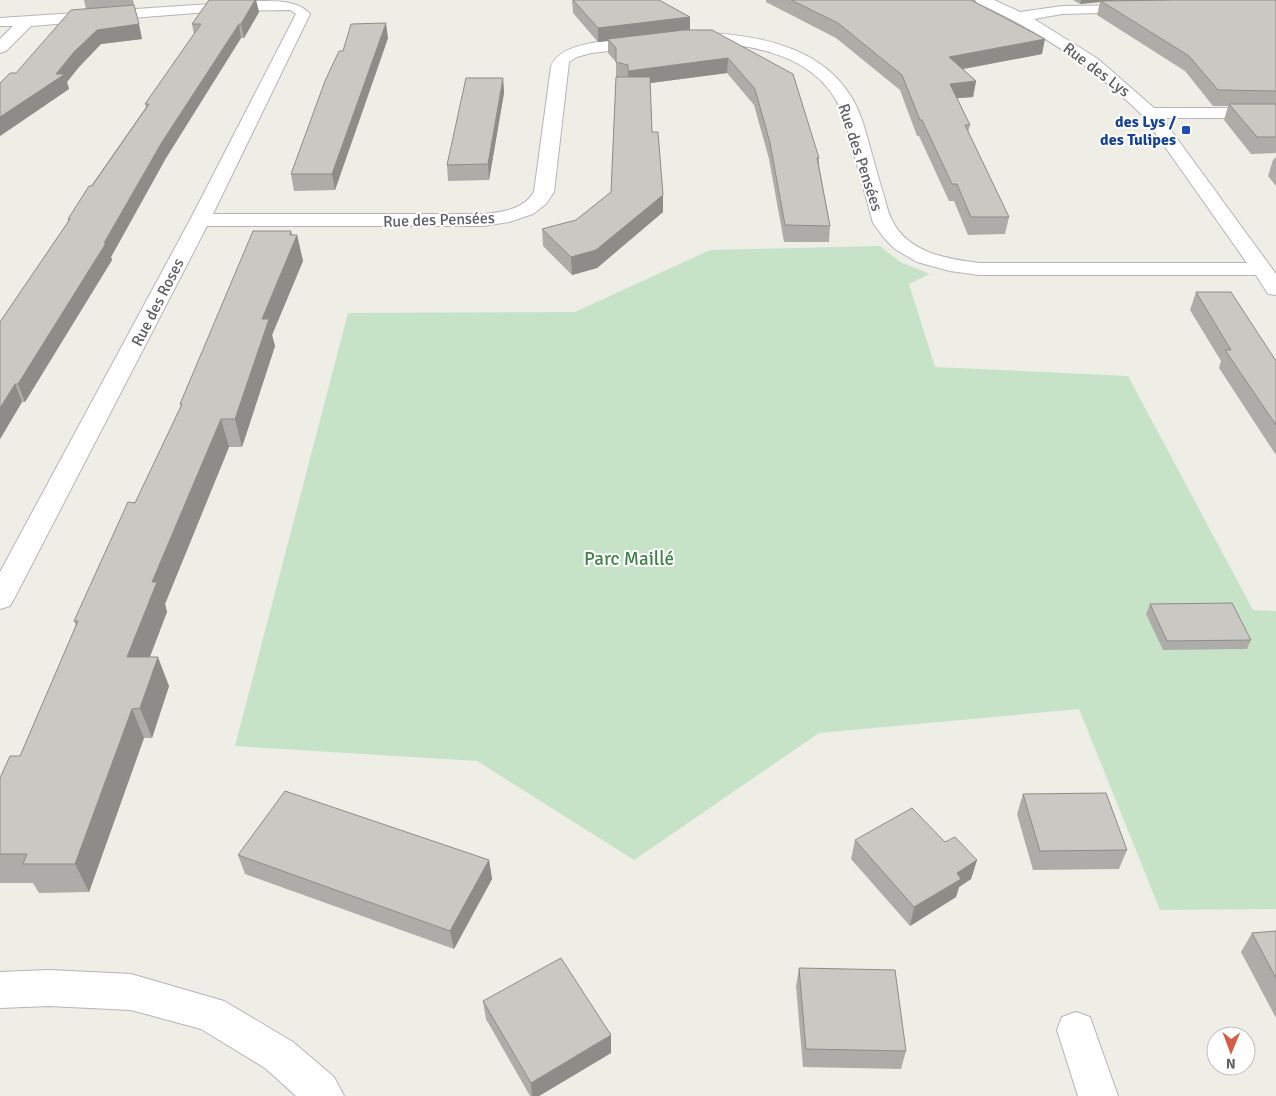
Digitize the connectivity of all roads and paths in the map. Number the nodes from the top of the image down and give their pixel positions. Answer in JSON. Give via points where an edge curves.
{"nodes":[{"id":1,"x":982,"y":0,"type":"edge"},
{"id":2,"x":1151,"y":8,"type":"edge"},
{"id":3,"x":1018,"y":17,"type":"junction"},
{"id":4,"x":0,"y":22,"type":"edge"},
{"id":5,"x":26,"y":22,"type":"junction"},
{"id":6,"x":0,"y":48,"type":"edge"},
{"id":7,"x":1276,"y":113,"type":"edge"},
{"id":8,"x":1150,"y":114,"type":"junction"},
{"id":9,"x":200,"y":220,"type":"junction"},
{"id":10,"x":1262,"y":269,"type":"junction"},
{"id":11,"x":1276,"y":289,"type":"edge"},
{"id":12,"x":0,"y":599,"type":"edge"},
{"id":13,"x":0,"y":990,"type":"edge"},
{"id":14,"x":1076,"y":1030,"type":"dead end"},
{"id":15,"x":324,"y":1096,"type":"edge"},
{"id":16,"x":1098,"y":1096,"type":"edge"}],
"edges":[{"from":1,"to":3,"type":"street","name":"Rue des Lys"},
{"from":2,"to":3,"type":"street","via":[[1062,10]]},
{"from":3,"to":8,"type":"street","name":"Rue des Lys","via":[[1081,53]]},
{"from":4,"to":5,"type":"street"},
{"from":5,"to":6,"type":"street"},
{"from":5,"to":9,"type":"street","name":"Rue des Roses","via":[[204,7],[294,6],[300,10],[303,14],[300,21]]},
{"from":7,"to":8,"type":"street"},
{"from":8,"to":10,"type":"street","name":"Rue des Lys"},
{"from":9,"to":10,"type":"street","name":"Rue des Pensées","via":[[483,220],[528,210],[540,201],[544,192],[559,67],[565,56],[667,40],[711,37],[772,46],[806,61],[822,73],[846,101],[883,223],[892,237],[910,252],[957,267],[979,269]]},
{"from":9,"to":12,"type":"street","name":"Rue des Roses"},
{"from":10,"to":11,"type":"street","name":"Rue des Lys"},
{"from":13,"to":15,"type":"street","via":[[49,988],[131,992],[210,1014],[279,1056]]},
{"from":14,"to":16,"type":"street"}]}
